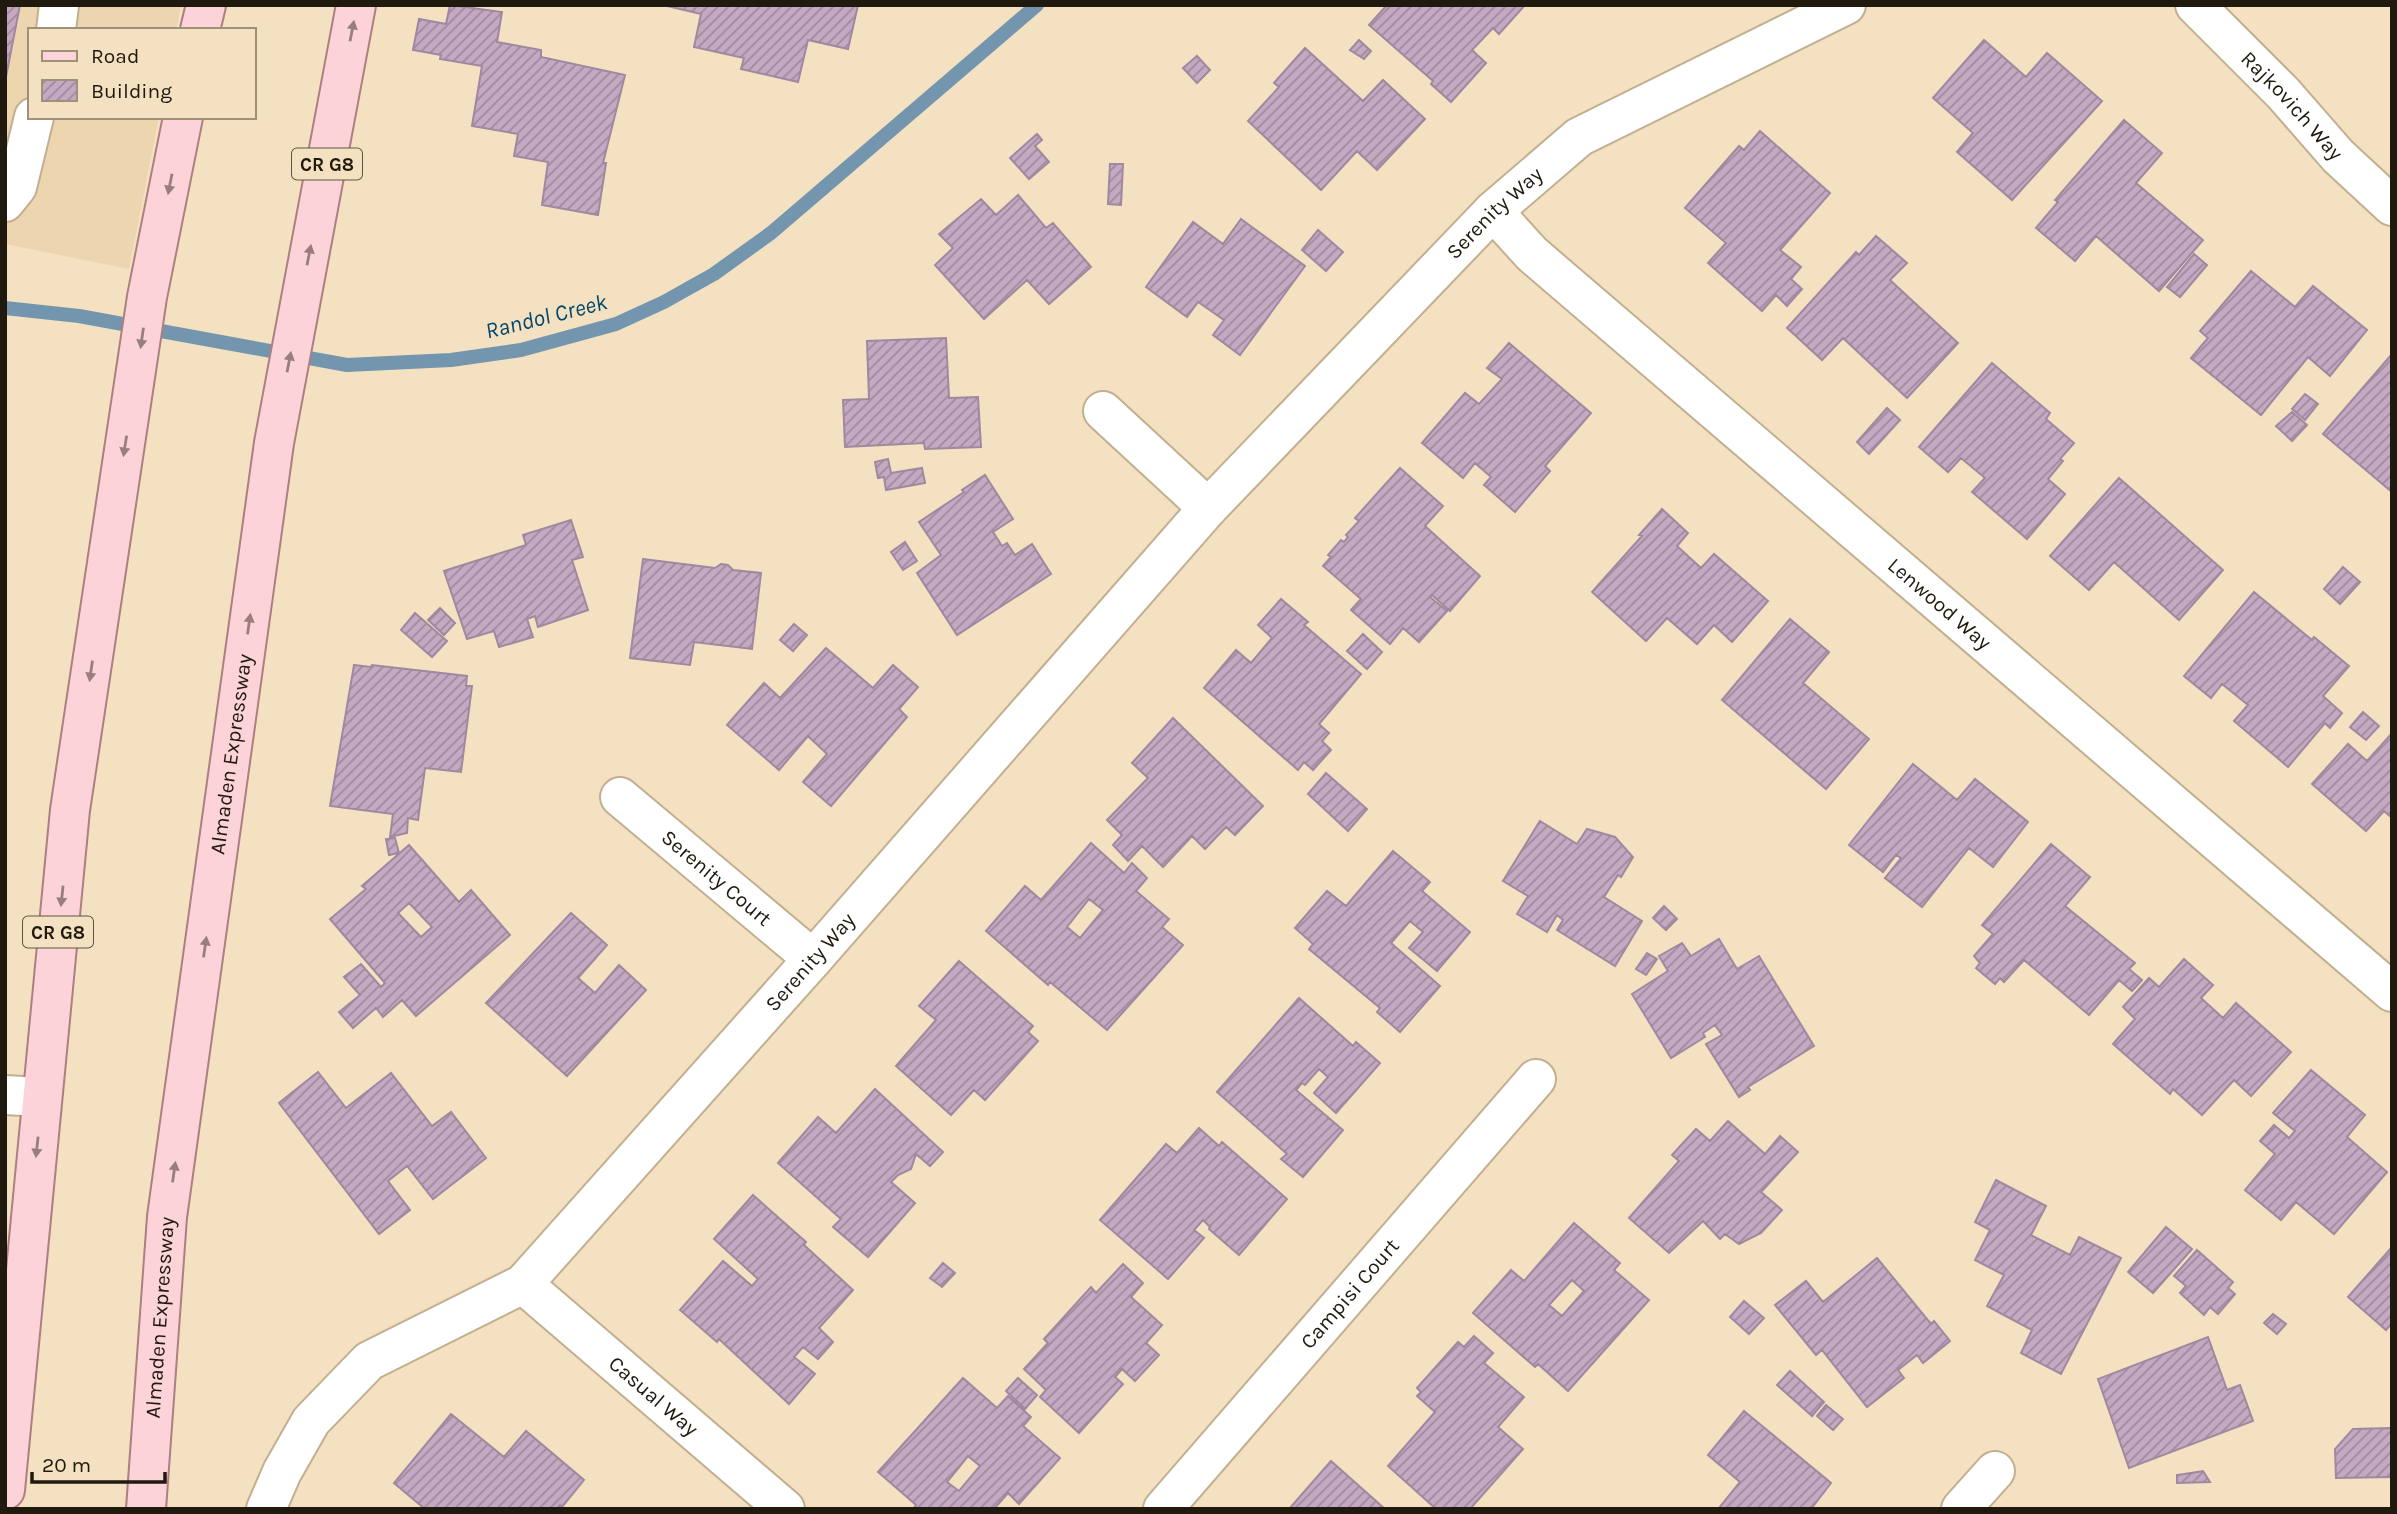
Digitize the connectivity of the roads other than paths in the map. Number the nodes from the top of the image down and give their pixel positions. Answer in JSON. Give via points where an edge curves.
{"nodes":[{"id":1,"x":59,"y":5,"type":"edge"},
{"id":2,"x":206,"y":5,"type":"edge"},
{"id":3,"x":356,"y":5,"type":"edge"},
{"id":4,"x":1846,"y":5,"type":"edge"},
{"id":5,"x":2194,"y":5,"type":"edge"},
{"id":6,"x":55,"y":28,"type":"edge"},
{"id":7,"x":200,"y":28,"type":"edge"},
{"id":8,"x":34,"y":119,"type":"edge"},
{"id":9,"x":183,"y":119,"type":"edge"},
{"id":10,"x":5,"y":202,"type":"edge"},
{"id":11,"x":2392,"y":206,"type":"edge"},
{"id":12,"x":1493,"y":211,"type":"junction"},
{"id":13,"x":1103,"y":411,"type":"dead end"},
{"id":14,"x":1208,"y":508,"type":"junction"},
{"id":15,"x":620,"y":797,"type":"dead end"},
{"id":16,"x":813,"y":959,"type":"junction"},
{"id":17,"x":2392,"y":992,"type":"edge"},
{"id":18,"x":1536,"y":1079,"type":"dead end"},
{"id":19,"x":24,"y":1096,"type":"edge"},
{"id":20,"x":523,"y":1284,"type":"junction"},
{"id":21,"x":1995,"y":1471,"type":"dead end"},
{"id":22,"x":5,"y":1490,"type":"edge"},
{"id":23,"x":146,"y":1509,"type":"edge"},
{"id":24,"x":266,"y":1509,"type":"edge"},
{"id":25,"x":785,"y":1509,"type":"edge"},
{"id":26,"x":1163,"y":1509,"type":"edge"},
{"id":27,"x":1961,"y":1509,"type":"edge"}],
"edges":[{"from":1,"to":6,"type":"street"},
{"from":2,"to":7,"type":"main road"},
{"from":23,"to":3,"type":"main road","name":"Almaden Expressway","number":"CR G8","one_way":true,"via":[[167,1217],[281,403]]},
{"from":4,"to":12,"type":"street","name":"Serenity Way","via":[[1579,137]]},
{"from":5,"to":11,"type":"street","name":"Rajkovich Way"},
{"from":8,"to":10,"type":"street","via":[[17,187]]},
{"from":9,"to":19,"type":"main road","number":"CR G8","one_way":true,"via":[[147,297]]},
{"from":12,"to":14,"type":"street","name":"Serenity Way"},
{"from":12,"to":17,"type":"street","name":"Lenwood Way","via":[[1532,254]]},
{"from":13,"to":14,"type":"street"},
{"from":14,"to":16,"type":"street","name":"Serenity Way"},
{"from":15,"to":16,"type":"street","name":"Serenity Court"},
{"from":16,"to":20,"type":"street","name":"Serenity Way"},
{"from":18,"to":26,"type":"street","name":"Campisi Court"},
{"from":19,"to":22,"type":"main road","number":"CR G8","one_way":true},
{"from":20,"to":24,"type":"street","name":"Serenity Way","via":[[369,1361],[311,1421]]},
{"from":20,"to":25,"type":"street","name":"Casual Way"},
{"from":21,"to":27,"type":"street"}]}
